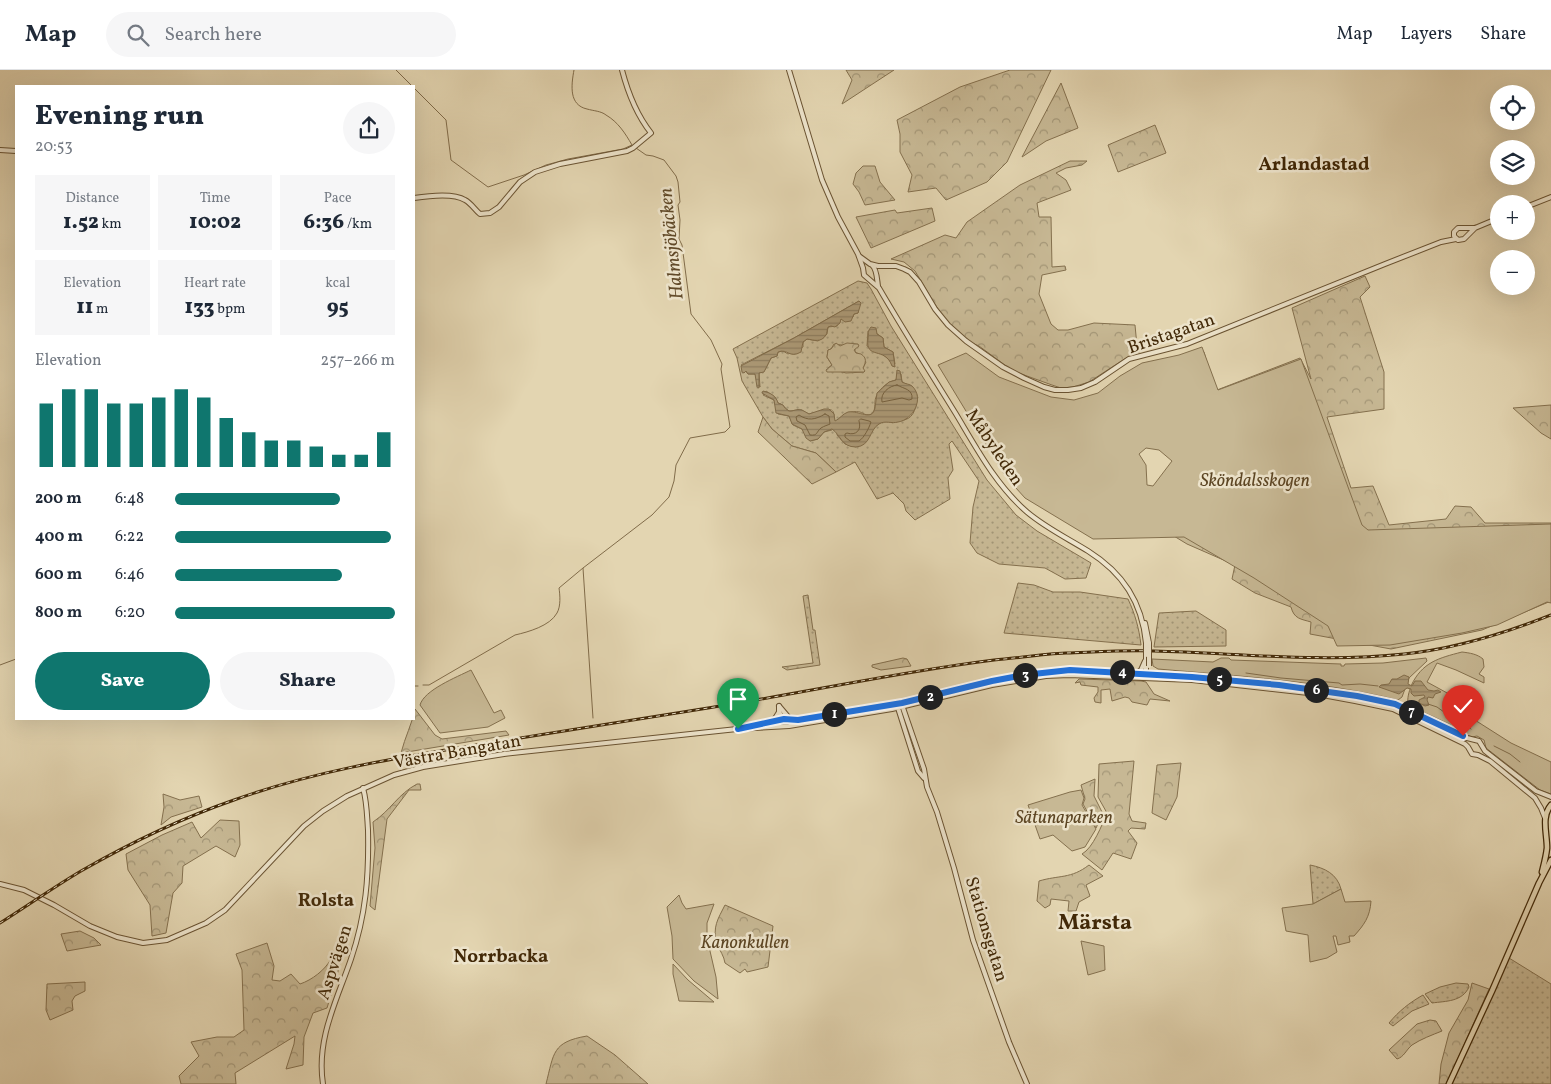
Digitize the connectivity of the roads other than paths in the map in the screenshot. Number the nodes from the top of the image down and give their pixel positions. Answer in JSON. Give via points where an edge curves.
{"nodes":[{"id":1,"x":622,"y":70,"type":"edge"},
{"id":2,"x":789,"y":70,"type":"edge"},
{"id":3,"x":0,"y":150,"type":"edge"},
{"id":4,"x":15,"y":151,"type":"edge"},
{"id":5,"x":1551,"y":197,"type":"edge"},
{"id":6,"x":415,"y":198,"type":"edge"},
{"id":7,"x":1535,"y":203,"type":"edge"},
{"id":8,"x":1490,"y":222,"type":"edge"},
{"id":9,"x":1475,"y":228,"type":"junction"},
{"id":10,"x":1464,"y":229,"type":"junction"},
{"id":11,"x":1454,"y":232,"type":"junction"},
{"id":12,"x":1466,"y":237,"type":"junction"},
{"id":13,"x":1456,"y":239,"type":"junction"},
{"id":14,"x":1441,"y":242,"type":"junction"},
{"id":15,"x":858,"y":254,"type":"junction"},
{"id":16,"x":871,"y":265,"type":"junction"},
{"id":17,"x":888,"y":266,"type":"junction"},
{"id":18,"x":863,"y":268,"type":"junction"},
{"id":19,"x":876,"y":273,"type":"junction"},
{"id":20,"x":868,"y":278,"type":"junction"},
{"id":21,"x":879,"y":288,"type":"junction"},
{"id":22,"x":1147,"y":643,"type":"junction"},
{"id":23,"x":1146,"y":666,"type":"junction"},
{"id":24,"x":1137,"y":673,"type":"junction"},
{"id":25,"x":1148,"y":676,"type":"junction"},
{"id":26,"x":900,"y":705,"type":"junction"},
{"id":27,"x":785,"y":717,"type":"junction"},
{"id":28,"x":801,"y":723,"type":"junction"},
{"id":29,"x":772,"y":725,"type":"junction"},
{"id":30,"x":1474,"y":741,"type":"junction"},
{"id":31,"x":1468,"y":747,"type":"junction"},
{"id":32,"x":1483,"y":749,"type":"junction"},
{"id":33,"x":1478,"y":755,"type":"junction"},
{"id":34,"x":363,"y":788,"type":"junction"},
{"id":35,"x":1551,"y":797,"type":"edge"},
{"id":36,"x":1551,"y":805,"type":"edge"},
{"id":37,"x":1545,"y":818,"type":"junction"},
{"id":38,"x":1546,"y":828,"type":"junction"},
{"id":39,"x":1551,"y":835,"type":"edge"},
{"id":40,"x":1551,"y":860,"type":"edge"},
{"id":41,"x":1539,"y":883,"type":"junction"},
{"id":42,"x":0,"y":884,"type":"edge"},
{"id":43,"x":323,"y":1084,"type":"edge"},
{"id":44,"x":1027,"y":1084,"type":"edge"},
{"id":45,"x":1449,"y":1084,"type":"edge"}],
"edges":[{"from":1,"to":6,"type":"street","via":[[637,113],[651,133],[633,148],[535,172],[520,182],[505,202],[490,213],[480,214],[463,198]]},
{"from":2,"to":15,"type":"street","name":"Måbyleden","via":[[822,180]]},
{"from":3,"to":4,"type":"street"},
{"from":5,"to":7,"type":"street"},
{"from":8,"to":9,"type":"street","name":"Bristagatan"},
{"from":9,"to":10,"type":"street","name":"Bristagatan"},
{"from":9,"to":12,"type":"street","name":"Bristagatan"},
{"from":10,"to":11,"type":"street","name":"Bristagatan","via":[[1458,228]]},
{"from":10,"to":12,"type":"street"},
{"from":11,"to":13,"type":"street"},
{"from":11,"to":14,"type":"street","name":"Bristagatan"},
{"from":12,"to":13,"type":"street","name":"Bristagatan"},
{"from":13,"to":14,"type":"street","name":"Bristagatan"},
{"from":14,"to":17,"type":"street","name":"Bristagatan","via":[[1187,344],[1129,360],[1095,382],[1068,390],[1055,390],[1024,378],[966,341],[935,309],[914,276],[904,269]]},
{"from":15,"to":16,"type":"street","name":"Måbyleden"},
{"from":15,"to":18,"type":"street","name":"Måbyleden"},
{"from":16,"to":17,"type":"street","name":"Bristagatan"},
{"from":16,"to":18,"type":"street"},
{"from":16,"to":19,"type":"street","name":"Måbyleden"},
{"from":17,"to":19,"type":"street"},
{"from":18,"to":20,"type":"street","name":"Måbyleden"},
{"from":19,"to":20,"type":"street"},
{"from":19,"to":21,"type":"street","name":"Måbyleden"},
{"from":20,"to":21,"type":"street","name":"Måbyleden"},
{"from":21,"to":22,"type":"street","name":"Måbyleden","via":[[986,464],[1008,494],[1038,521],[1112,568],[1129,590],[1146,624]]},
{"from":22,"to":23,"type":"street","name":"Måbyleden","bridge":true},
{"from":22,"to":23,"type":"street","name":"Måbyleden","bridge":true},
{"from":23,"to":24,"type":"street"},
{"from":23,"to":25,"type":"street","name":"Måbyleden"},
{"from":24,"to":25,"type":"street","name":"Västra Bangatan"},
{"from":24,"to":26,"type":"street","name":"Västra Bangatan","via":[[1070,670],[1024,675]]},
{"from":25,"to":26,"type":"street","name":"Västra Bangatan","via":[[1039,677]]},
{"from":25,"to":30,"type":"street","name":"Västra Bangatan","via":[[1279,685],[1357,696],[1395,704]]},
{"from":25,"to":31,"type":"street","name":"Västra Bangatan","via":[[1355,700],[1393,709]]},
{"from":26,"to":27,"type":"street","name":"Västra Bangatan","via":[[798,720]]},
{"from":26,"to":28,"type":"street","name":"Västra Bangatan"},
{"from":26,"to":44,"type":"street","name":"Stationsgatan","via":[[924,770],[976,948]]},
{"from":27,"to":28,"type":"street","name":"Västra Bangatan","via":[[789,722]]},
{"from":27,"to":29,"type":"street","name":"Västra Bangatan","via":[[778,725]]},
{"from":27,"to":29,"type":"street","via":[[779,712]]},
{"from":28,"to":29,"type":"street","name":"Västra Bangatan"},
{"from":29,"to":34,"type":"street","name":"Västra Bangatan","via":[[504,754],[394,775]]},
{"from":30,"to":31,"type":"street"},
{"from":30,"to":32,"type":"street","name":"Västra Bangatan","via":[[1482,743]]},
{"from":31,"to":33,"type":"street","name":"Västra Bangatan","via":[[1472,754]]},
{"from":32,"to":33,"type":"street"},
{"from":32,"to":35,"type":"street","name":"Västra Bangatan","via":[[1536,790]]},
{"from":33,"to":37,"type":"street","name":"Västra Bangatan","via":[[1535,798]]},
{"from":34,"to":42,"type":"street","name":"Västra Bangatan","via":[[304,826],[225,910],[206,924],[167,940],[143,943],[117,937],[24,890]]},
{"from":34,"to":43,"type":"street","name":"Aspvägen","via":[[368,815],[369,864],[365,900],[356,944],[326,1029],[321,1055]]},
{"from":36,"to":37,"type":"main road"},
{"from":37,"to":38,"type":"main road"},
{"from":38,"to":39,"type":"main road"},
{"from":38,"to":41,"type":"main road","via":[[1546,857]]},
{"from":40,"to":41,"type":"main road"},
{"from":41,"to":45,"type":"main road"}]}
